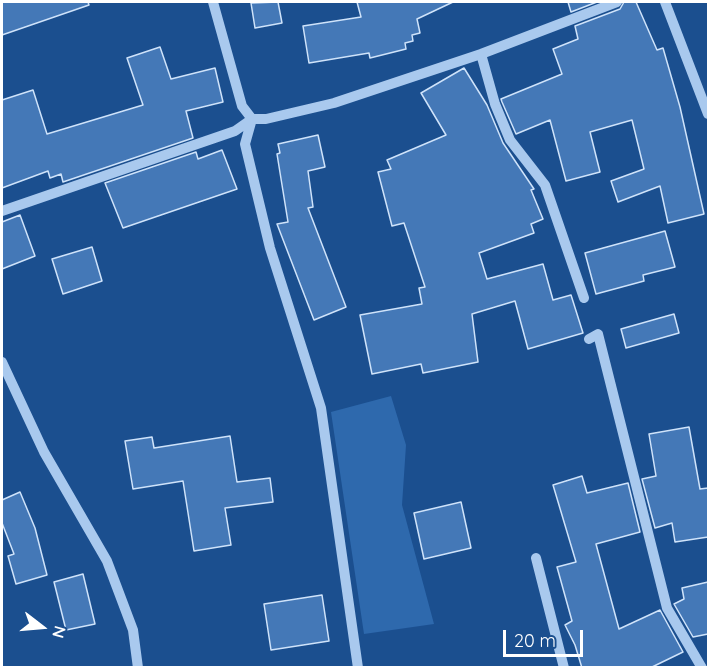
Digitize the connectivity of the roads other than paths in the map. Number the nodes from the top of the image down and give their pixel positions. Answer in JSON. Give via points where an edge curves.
{"nodes":[{"id":1,"x":213,"y":2,"type":"edge"},
{"id":2,"x":617,"y":2,"type":"edge"},
{"id":3,"x":666,"y":2,"type":"edge"},
{"id":4,"x":481,"y":54,"type":"junction"},
{"id":5,"x":708,"y":114,"type":"edge"},
{"id":6,"x":252,"y":119,"type":"junction"},
{"id":7,"x":2,"y":210,"type":"edge"},
{"id":8,"x":584,"y":298,"type":"dead end"},
{"id":9,"x":589,"y":339,"type":"dead end"},
{"id":10,"x":2,"y":362,"type":"edge"},
{"id":11,"x":536,"y":558,"type":"dead end"},
{"id":12,"x":138,"y":668,"type":"edge"},
{"id":13,"x":358,"y":668,"type":"edge"},
{"id":14,"x":564,"y":668,"type":"edge"},
{"id":15,"x":702,"y":668,"type":"edge"}],
"edges":[{"from":1,"to":6,"type":"street","via":[[242,106]]},
{"from":2,"to":4,"type":"street"},
{"from":3,"to":5,"type":"street"},
{"from":4,"to":6,"type":"street","via":[[334,103]]},
{"from":4,"to":8,"type":"street","via":[[510,140],[545,184]]},
{"from":6,"to":7,"type":"street","via":[[235,131]]},
{"from":6,"to":13,"type":"street","via":[[245,144],[270,248],[321,408]]},
{"from":9,"to":15,"type":"street","via":[[598,334],[667,608]]},
{"from":10,"to":12,"type":"street","via":[[44,452],[107,561],[134,630]]},
{"from":11,"to":14,"type":"street"}]}
